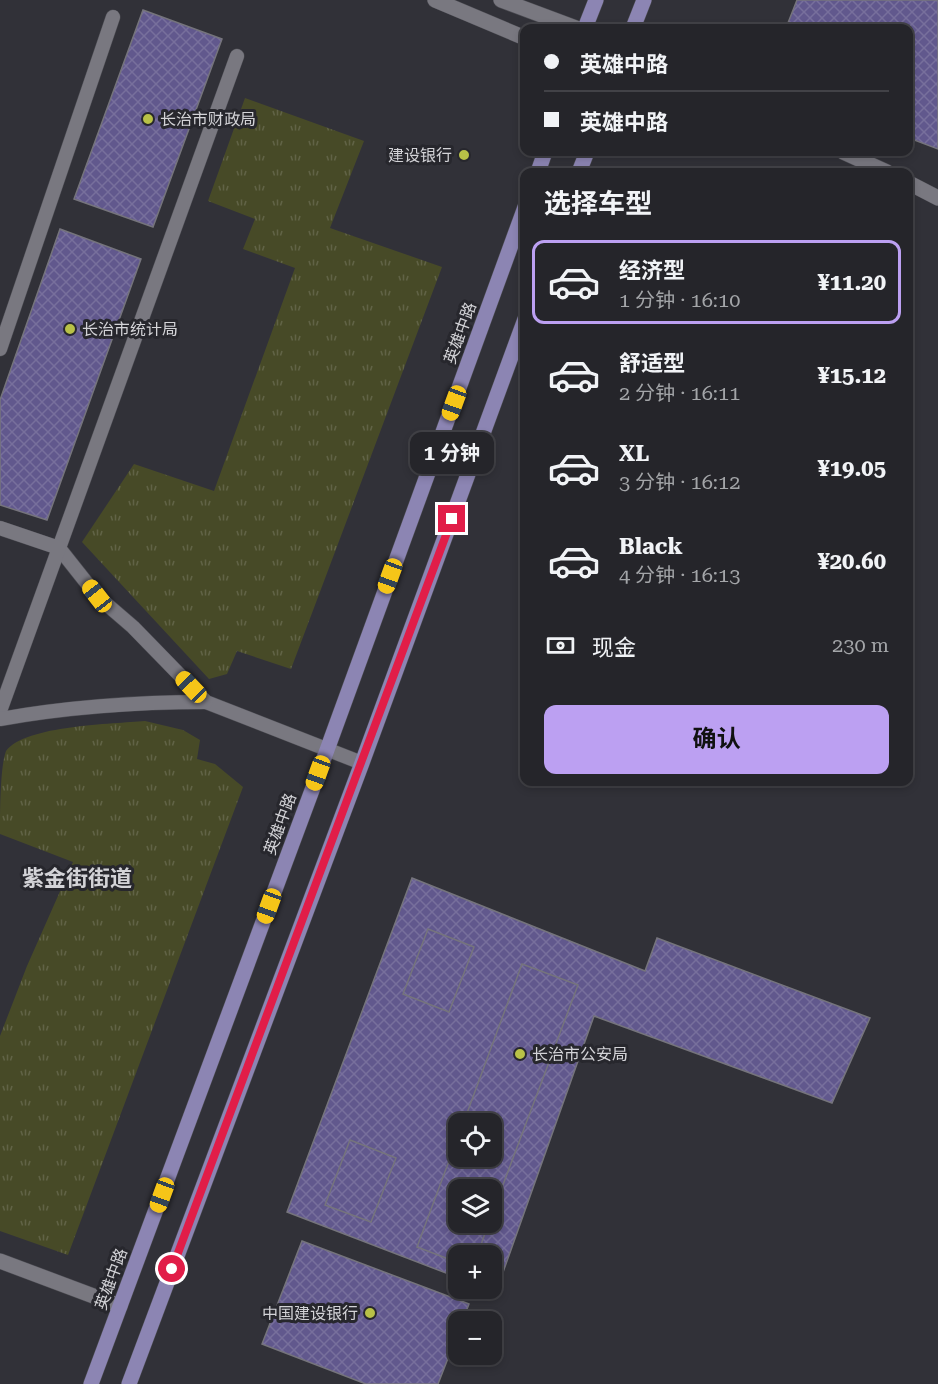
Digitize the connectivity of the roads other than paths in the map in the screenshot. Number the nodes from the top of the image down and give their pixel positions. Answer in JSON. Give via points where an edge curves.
{"nodes":[{"id":1,"x":435,"y":0,"type":"edge"},
{"id":2,"x":501,"y":0,"type":"edge"},
{"id":3,"x":596,"y":0,"type":"edge"},
{"id":4,"x":644,"y":0,"type":"edge"},
{"id":5,"x":113,"y":17,"type":"dead end"},
{"id":6,"x":565,"y":24,"type":"edge"},
{"id":7,"x":587,"y":24,"type":"edge"},
{"id":8,"x":635,"y":24,"type":"edge"},
{"id":9,"x":520,"y":36,"type":"edge"},
{"id":10,"x":237,"y":56,"type":"dead end"},
{"id":11,"x":852,"y":156,"type":"edge"},
{"id":12,"x":878,"y":168,"type":"edge"},
{"id":13,"x":913,"y":185,"type":"edge"},
{"id":14,"x":938,"y":198,"type":"edge"},
{"id":15,"x":520,"y":221,"type":"edge"},
{"id":16,"x":520,"y":334,"type":"edge"},
{"id":17,"x":0,"y":349,"type":"edge"},
{"id":18,"x":0,"y":528,"type":"edge"},
{"id":19,"x":59,"y":548,"type":"junction"},
{"id":20,"x":206,"y":702,"type":"junction"},
{"id":21,"x":0,"y":711,"type":"edge"},
{"id":22,"x":0,"y":719,"type":"edge"},
{"id":23,"x":327,"y":750,"type":"junction"},
{"id":24,"x":362,"y":763,"type":"junction"},
{"id":25,"x":0,"y":1261,"type":"edge"},
{"id":26,"x":120,"y":1306,"type":"junction"},
{"id":27,"x":91,"y":1384,"type":"edge"},
{"id":28,"x":129,"y":1384,"type":"edge"}],
"edges":[{"from":1,"to":9,"type":"street"},
{"from":2,"to":6,"type":"street"},
{"from":3,"to":7,"type":"main road"},
{"from":4,"to":8,"type":"main road"},
{"from":5,"to":17,"type":"lane"},
{"from":10,"to":19,"type":"lane"},
{"from":11,"to":12,"type":"street"},
{"from":13,"to":14,"type":"street"},
{"from":15,"to":23,"type":"main road","name":"英雄中路"},
{"from":16,"to":24,"type":"main road"},
{"from":18,"to":19,"type":"lane"},
{"from":19,"to":20,"type":"lane","via":[[97,596]]},
{"from":19,"to":21,"type":"lane"},
{"from":20,"to":22,"type":"lane","via":[[146,702]]},
{"from":20,"to":23,"type":"lane"},
{"from":23,"to":24,"type":"lane"},
{"from":23,"to":26,"type":"main road","name":"英雄中路"},
{"from":24,"to":28,"type":"main road"},
{"from":25,"to":26,"type":"street"},
{"from":26,"to":27,"type":"main road","name":"英雄中路"}]}
